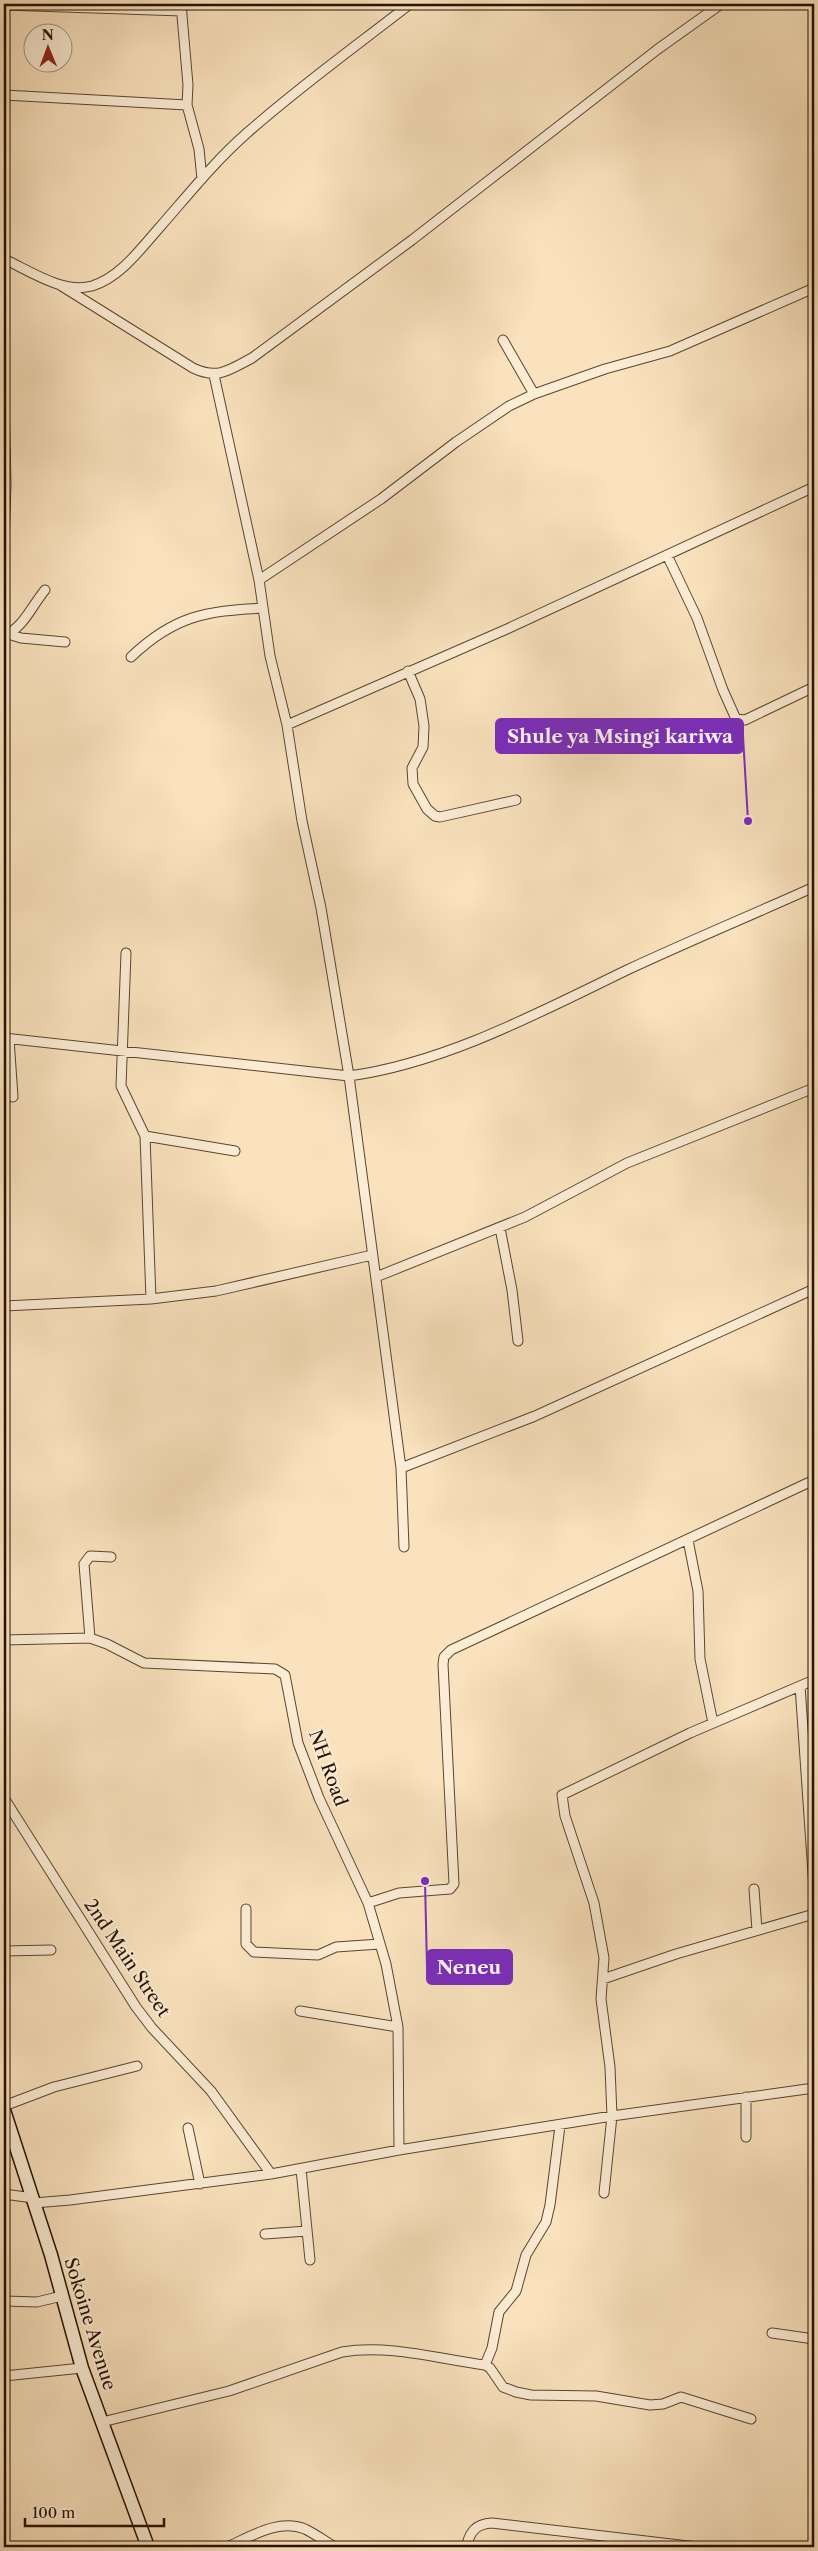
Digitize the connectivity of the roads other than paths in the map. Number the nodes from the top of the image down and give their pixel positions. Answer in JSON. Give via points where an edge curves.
{"nodes":[{"id":1,"x":410,"y":4,"type":"edge"},
{"id":2,"x":720,"y":4,"type":"edge"},
{"id":3,"x":4,"y":6,"type":"edge"},
{"id":4,"x":182,"y":7,"type":"edge"},
{"id":5,"x":4,"y":95,"type":"edge"},
{"id":6,"x":187,"y":104,"type":"junction"},
{"id":7,"x":202,"y":179,"type":"junction"},
{"id":8,"x":4,"y":259,"type":"edge"},
{"id":9,"x":60,"y":285,"type":"junction"},
{"id":10,"x":814,"y":288,"type":"edge"},
{"id":11,"x":503,"y":340,"type":"dead end"},
{"id":12,"x":214,"y":375,"type":"junction"},
{"id":13,"x":534,"y":394,"type":"junction"},
{"id":14,"x":4,"y":402,"type":"edge"},
{"id":15,"x":814,"y":488,"type":"edge"},
{"id":16,"x":4,"y":544,"type":"edge"},
{"id":17,"x":667,"y":555,"type":"junction"},
{"id":18,"x":259,"y":580,"type":"junction"},
{"id":19,"x":45,"y":590,"type":"dead end"},
{"id":20,"x":263,"y":608,"type":"junction"},
{"id":21,"x":6,"y":635,"type":"edge"},
{"id":22,"x":65,"y":642,"type":"dead end"},
{"id":23,"x":131,"y":657,"type":"dead end"},
{"id":24,"x":408,"y":671,"type":"junction"},
{"id":25,"x":814,"y":687,"type":"edge"},
{"id":26,"x":287,"y":725,"type":"junction"},
{"id":27,"x":516,"y":800,"type":"dead end"},
{"id":28,"x":814,"y":887,"type":"edge"},
{"id":29,"x":126,"y":953,"type":"dead end"},
{"id":30,"x":6,"y":1038,"type":"edge"},
{"id":31,"x":122,"y":1053,"type":"junction"},
{"id":32,"x":348,"y":1076,"type":"junction"},
{"id":33,"x":814,"y":1088,"type":"edge"},
{"id":34,"x":13,"y":1097,"type":"dead end"},
{"id":35,"x":146,"y":1136,"type":"junction"},
{"id":36,"x":235,"y":1151,"type":"dead end"},
{"id":37,"x":500,"y":1228,"type":"junction"},
{"id":38,"x":372,"y":1256,"type":"junction"},
{"id":39,"x":376,"y":1277,"type":"junction"},
{"id":40,"x":814,"y":1288,"type":"edge"},
{"id":41,"x":151,"y":1299,"type":"junction"},
{"id":42,"x":4,"y":1306,"type":"edge"},
{"id":43,"x":518,"y":1341,"type":"dead end"},
{"id":44,"x":401,"y":1468,"type":"junction"},
{"id":45,"x":814,"y":1480,"type":"edge"},
{"id":46,"x":688,"y":1540,"type":"junction"},
{"id":47,"x":404,"y":1547,"type":"dead end"},
{"id":48,"x":111,"y":1557,"type":"dead end"},
{"id":49,"x":90,"y":1638,"type":"junction"},
{"id":50,"x":4,"y":1640,"type":"edge"},
{"id":51,"x":814,"y":1680,"type":"edge"},
{"id":52,"x":800,"y":1686,"type":"junction"},
{"id":53,"x":712,"y":1723,"type":"junction"},
{"id":54,"x":4,"y":1798,"type":"edge"},
{"id":55,"x":814,"y":1888,"type":"edge"},
{"id":56,"x":754,"y":1889,"type":"dead end"},
{"id":57,"x":368,"y":1902,"type":"junction"},
{"id":58,"x":246,"y":1909,"type":"dead end"},
{"id":59,"x":814,"y":1914,"type":"edge"},
{"id":60,"x":757,"y":1930,"type":"junction"},
{"id":61,"x":380,"y":1944,"type":"junction"},
{"id":62,"x":51,"y":1950,"type":"dead end"},
{"id":63,"x":4,"y":1951,"type":"edge"},
{"id":64,"x":603,"y":1979,"type":"junction"},
{"id":65,"x":300,"y":2011,"type":"dead end"},
{"id":66,"x":398,"y":2027,"type":"junction"},
{"id":67,"x":136,"y":2066,"type":"dead end"},
{"id":68,"x":814,"y":2088,"type":"edge"},
{"id":69,"x":746,"y":2097,"type":"junction"},
{"id":70,"x":4,"y":2106,"type":"edge"},
{"id":71,"x":4,"y":2110,"type":"edge"},
{"id":72,"x":612,"y":2116,"type":"junction"},
{"id":73,"x":560,"y":2126,"type":"junction"},
{"id":74,"x":188,"y":2128,"type":"dead end"},
{"id":75,"x":746,"y":2137,"type":"dead end"},
{"id":76,"x":399,"y":2150,"type":"junction"},
{"id":77,"x":301,"y":2169,"type":"junction"},
{"id":78,"x":270,"y":2174,"type":"junction"},
{"id":79,"x":200,"y":2184,"type":"junction"},
{"id":80,"x":604,"y":2193,"type":"dead end"},
{"id":81,"x":4,"y":2194,"type":"edge"},
{"id":82,"x":34,"y":2200,"type":"junction"},
{"id":83,"x":307,"y":2231,"type":"junction"},
{"id":84,"x":265,"y":2234,"type":"dead end"},
{"id":85,"x":310,"y":2260,"type":"dead end"},
{"id":86,"x":62,"y":2296,"type":"junction"},
{"id":87,"x":4,"y":2301,"type":"edge"},
{"id":88,"x":772,"y":2333,"type":"dead end"},
{"id":89,"x":814,"y":2339,"type":"edge"},
{"id":90,"x":485,"y":2365,"type":"junction"},
{"id":91,"x":82,"y":2368,"type":"junction"},
{"id":92,"x":4,"y":2376,"type":"edge"},
{"id":93,"x":751,"y":2419,"type":"dead end"},
{"id":94,"x":102,"y":2422,"type":"junction"},
{"id":95,"x":148,"y":2547,"type":"edge"},
{"id":96,"x":227,"y":2547,"type":"edge"},
{"id":97,"x":335,"y":2547,"type":"edge"},
{"id":98,"x":466,"y":2547,"type":"edge"},
{"id":99,"x":695,"y":2547,"type":"edge"}],
"edges":[{"from":1,"to":7,"type":"street","via":[[246,133]]},
{"from":2,"to":12,"type":"street","via":[[252,358]]},
{"from":3,"to":4,"type":"street"},
{"from":4,"to":6,"type":"street"},
{"from":5,"to":6,"type":"street"},
{"from":6,"to":7,"type":"street","via":[[199,149]]},
{"from":7,"to":9,"type":"street","via":[[116,273],[89,286]]},
{"from":8,"to":9,"type":"street"},
{"from":9,"to":12,"type":"street","via":[[193,368]]},
{"from":10,"to":13,"type":"street","via":[[670,351]]},
{"from":11,"to":13,"type":"street"},
{"from":12,"to":18,"type":"street"},
{"from":13,"to":18,"type":"street","via":[[495,415],[381,499]]},
{"from":14,"to":16,"type":"street"},
{"from":15,"to":17,"type":"street"},
{"from":17,"to":24,"type":"street"},
{"from":17,"to":25,"type":"street","via":[[697,618],[736,719],[745,720]]},
{"from":18,"to":20,"type":"street"},
{"from":19,"to":21,"type":"street","via":[[14,632]]},
{"from":20,"to":23,"type":"street","via":[[204,613],[176,623]]},
{"from":20,"to":26,"type":"street","via":[[270,656]]},
{"from":21,"to":22,"type":"street"},
{"from":24,"to":26,"type":"street"},
{"from":24,"to":27,"type":"street","via":[[420,699],[424,726],[423,747],[412,768],[413,784],[428,809],[440,817]]},
{"from":26,"to":32,"type":"street","via":[[302,821],[322,908]]},
{"from":28,"to":32,"type":"street","via":[[529,1018],[400,1066]]},
{"from":29,"to":31,"type":"street"},
{"from":30,"to":31,"type":"street"},
{"from":30,"to":34,"type":"street"},
{"from":31,"to":32,"type":"street"},
{"from":31,"to":35,"type":"street","via":[[121,1086]]},
{"from":32,"to":38,"type":"street"},
{"from":33,"to":37,"type":"street","via":[[627,1163]]},
{"from":35,"to":36,"type":"street"},
{"from":35,"to":41,"type":"street"},
{"from":37,"to":39,"type":"street"},
{"from":37,"to":43,"type":"street"},
{"from":38,"to":39,"type":"street"},
{"from":38,"to":41,"type":"street","via":[[216,1291]]},
{"from":39,"to":44,"type":"street"},
{"from":40,"to":44,"type":"street","via":[[535,1416]]},
{"from":41,"to":42,"type":"street"},
{"from":44,"to":47,"type":"street"},
{"from":45,"to":46,"type":"street"},
{"from":46,"to":53,"type":"street","via":[[698,1591],[700,1659]]},
{"from":46,"to":57,"type":"street","via":[[451,1650],[444,1657],[454,1884],[450,1889],[394,1894]]},
{"from":48,"to":49,"type":"street","via":[[90,1556],[84,1564]]},
{"from":49,"to":50,"type":"street","name":"NH Road"},
{"from":49,"to":57,"type":"street","name":"NH Road","via":[[144,1663],[275,1670],[286,1675],[298,1743],[319,1798]]},
{"from":51,"to":52,"type":"street"},
{"from":52,"to":53,"type":"street"},
{"from":52,"to":55,"type":"street"},
{"from":53,"to":64,"type":"street","via":[[562,1794],[565,1816],[588,1881],[601,1932]]},
{"from":54,"to":78,"type":"street","name":"2nd Main Street","via":[[136,2007],[211,2091]]},
{"from":56,"to":60,"type":"street"},
{"from":57,"to":61,"type":"street","name":"NH Road"},
{"from":58,"to":61,"type":"street","via":[[246,1944],[254,1952],[318,1955],[336,1948]]},
{"from":59,"to":60,"type":"street"},
{"from":60,"to":64,"type":"street"},
{"from":61,"to":66,"type":"street","name":"NH Road"},
{"from":62,"to":63,"type":"street"},
{"from":64,"to":72,"type":"street","via":[[601,1999],[610,2067]]},
{"from":65,"to":66,"type":"street"},
{"from":66,"to":76,"type":"street","name":"NH Road"},
{"from":67,"to":70,"type":"street","via":[[54,2087]]},
{"from":68,"to":69,"type":"street"},
{"from":69,"to":72,"type":"street"},
{"from":69,"to":75,"type":"street"},
{"from":71,"to":82,"type":"street","name":"Sokoine Avenue"},
{"from":72,"to":73,"type":"street"},
{"from":72,"to":80,"type":"street"},
{"from":73,"to":76,"type":"street"},
{"from":73,"to":90,"type":"street","via":[[546,2222],[526,2255],[516,2291],[499,2312]]},
{"from":74,"to":79,"type":"street"},
{"from":76,"to":77,"type":"street"},
{"from":77,"to":78,"type":"street"},
{"from":77,"to":83,"type":"street"},
{"from":78,"to":79,"type":"street"},
{"from":79,"to":82,"type":"street","via":[[70,2200]]},
{"from":81,"to":82,"type":"street"},
{"from":82,"to":86,"type":"street","name":"Sokoine Avenue"},
{"from":83,"to":84,"type":"street"},
{"from":83,"to":85,"type":"street"},
{"from":86,"to":87,"type":"street","via":[[37,2302]]},
{"from":86,"to":91,"type":"street","name":"Sokoine Avenue"},
{"from":88,"to":89,"type":"street"},
{"from":90,"to":93,"type":"street","via":[[503,2387],[516,2392],[596,2396],[650,2405],[681,2397]]},
{"from":90,"to":94,"type":"street","via":[[359,2349],[229,2391]]},
{"from":91,"to":92,"type":"street"},
{"from":91,"to":94,"type":"street","name":"Sokoine Avenue"},
{"from":94,"to":95,"type":"street","name":"Sokoine Avenue"},
{"from":96,"to":97,"type":"street","via":[[263,2531],[286,2526],[304,2529]]},
{"from":98,"to":99,"type":"street","via":[[471,2532],[479,2525],[492,2523]]}]}
